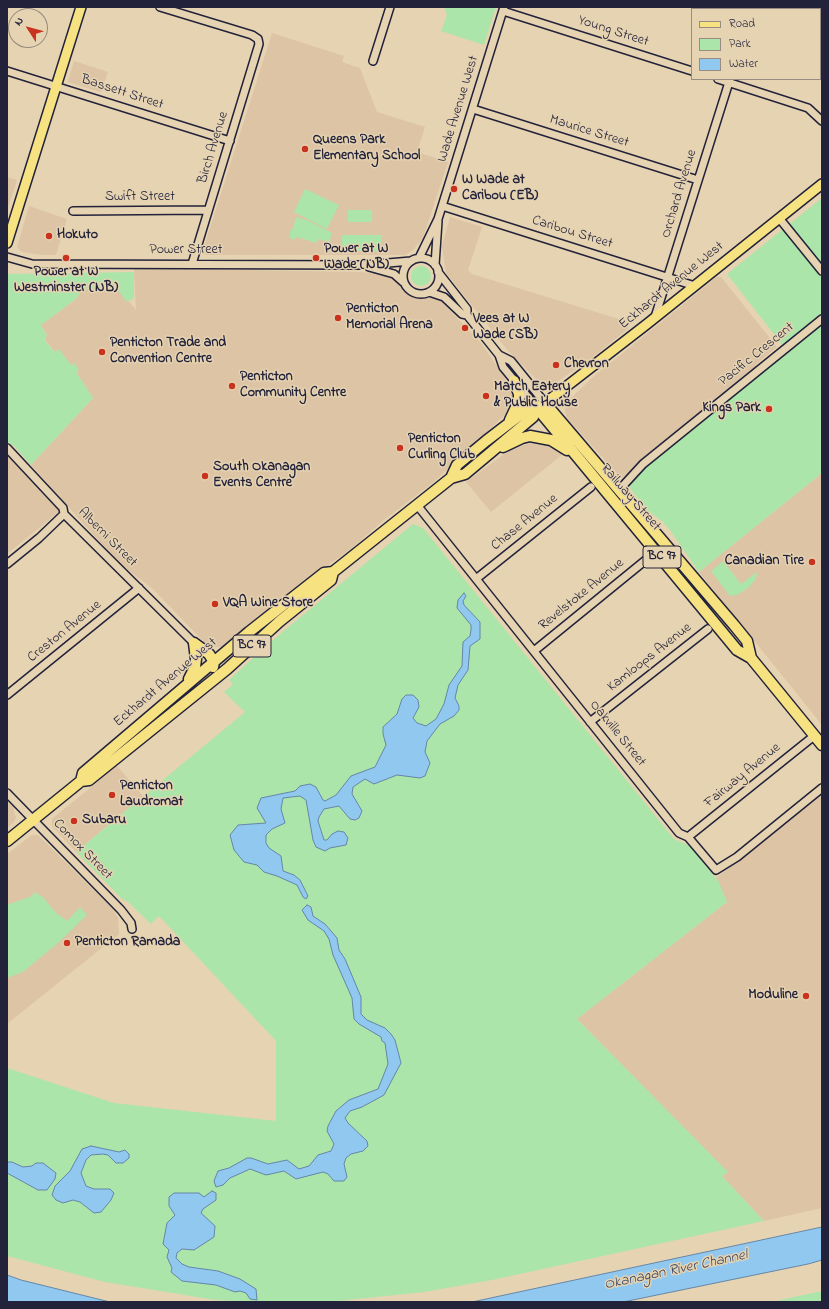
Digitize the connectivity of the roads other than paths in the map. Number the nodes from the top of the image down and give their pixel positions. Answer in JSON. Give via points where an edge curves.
{"nodes":[{"id":1,"x":81,"y":7,"type":"edge"},
{"id":2,"x":160,"y":7,"type":"edge"},
{"id":3,"x":390,"y":7,"type":"edge"},
{"id":4,"x":174,"y":9,"type":"edge"},
{"id":5,"x":504,"y":9,"type":"edge"},
{"id":6,"x":373,"y":61,"type":"dead end"},
{"id":7,"x":7,"y":70,"type":"edge"},
{"id":8,"x":691,"y":71,"type":"edge"},
{"id":9,"x":729,"y":81,"type":"edge"},
{"id":10,"x":56,"y":86,"type":"junction"},
{"id":11,"x":473,"y":109,"type":"junction"},
{"id":12,"x":822,"y":121,"type":"edge"},
{"id":13,"x":230,"y":141,"type":"junction"},
{"id":14,"x":698,"y":180,"type":"junction"},
{"id":15,"x":822,"y":184,"type":"edge"},
{"id":16,"x":442,"y":206,"type":"junction"},
{"id":17,"x":208,"y":210,"type":"junction"},
{"id":18,"x":73,"y":211,"type":"dead end"},
{"id":19,"x":779,"y":218,"type":"junction"},
{"id":20,"x":438,"y":219,"type":"junction"},
{"id":21,"x":7,"y":243,"type":"edge"},
{"id":22,"x":7,"y":257,"type":"edge"},
{"id":23,"x":419,"y":258,"type":"junction"},
{"id":24,"x":411,"y":260,"type":"junction"},
{"id":25,"x":192,"y":264,"type":"junction"},
{"id":26,"x":436,"y":265,"type":"junction"},
{"id":27,"x":365,"y":266,"type":"junction"},
{"id":28,"x":822,"y":271,"type":"edge"},
{"id":29,"x":438,"y":272,"type":"junction"},
{"id":30,"x":668,"y":277,"type":"junction"},
{"id":31,"x":403,"y":282,"type":"junction"},
{"id":32,"x":695,"y":286,"type":"junction"},
{"id":33,"x":429,"y":292,"type":"junction"},
{"id":34,"x":467,"y":315,"type":"junction"},
{"id":35,"x":655,"y":318,"type":"junction"},
{"id":36,"x":822,"y":319,"type":"edge"},
{"id":37,"x":499,"y":355,"type":"junction"},
{"id":38,"x":514,"y":381,"type":"junction"},
{"id":39,"x":541,"y":406,"type":"junction"},
{"id":40,"x":508,"y":423,"type":"junction"},
{"id":41,"x":7,"y":448,"type":"edge"},
{"id":42,"x":490,"y":452,"type":"junction"},
{"id":43,"x":574,"y":454,"type":"junction"},
{"id":44,"x":451,"y":478,"type":"junction"},
{"id":45,"x":590,"y":488,"type":"dead end"},
{"id":46,"x":619,"y":490,"type":"junction"},
{"id":47,"x":417,"y":505,"type":"junction"},
{"id":48,"x":64,"y":514,"type":"junction"},
{"id":49,"x":647,"y":559,"type":"dead end"},
{"id":50,"x":7,"y":564,"type":"edge"},
{"id":51,"x":333,"y":572,"type":"junction"},
{"id":52,"x":476,"y":579,"type":"junction"},
{"id":53,"x":139,"y":588,"type":"junction"},
{"id":54,"x":708,"y":629,"type":"dead end"},
{"id":55,"x":194,"y":643,"type":"junction"},
{"id":56,"x":534,"y":651,"type":"junction"},
{"id":57,"x":751,"y":658,"type":"junction"},
{"id":58,"x":214,"y":662,"type":"junction"},
{"id":59,"x":187,"y":683,"type":"junction"},
{"id":60,"x":7,"y":695,"type":"edge"},
{"id":61,"x":166,"y":718,"type":"junction"},
{"id":62,"x":590,"y":722,"type":"junction"},
{"id":63,"x":814,"y":736,"type":"junction"},
{"id":64,"x":822,"y":745,"type":"edge"},
{"id":65,"x":81,"y":780,"type":"junction"},
{"id":66,"x":822,"y":788,"type":"edge"},
{"id":67,"x":7,"y":793,"type":"edge"},
{"id":68,"x":34,"y":820,"type":"junction"},
{"id":69,"x":688,"y":838,"type":"junction"},
{"id":70,"x":7,"y":841,"type":"edge"},
{"id":71,"x":132,"y":929,"type":"dead end"}],
"edges":[{"from":1,"to":10,"type":"main road"},
{"from":2,"to":4,"type":"street"},
{"from":3,"to":6,"type":"street"},
{"from":4,"to":13,"type":"street","name":"Birch Avenue","via":[[258,39],[259,47]]},
{"from":5,"to":8,"type":"street","name":"Young Street"},
{"from":5,"to":11,"type":"street","name":"Wade Avenue West"},
{"from":7,"to":10,"type":"street","name":"Bassett Street"},
{"from":9,"to":12,"type":"street","via":[[808,108]]},
{"from":9,"to":14,"type":"street","name":"Orchard Avenue"},
{"from":10,"to":13,"type":"street","name":"Bassett Street"},
{"from":10,"to":21,"type":"main road"},
{"from":11,"to":14,"type":"street","name":"Maurice Street"},
{"from":11,"to":16,"type":"street","name":"Wade Avenue West"},
{"from":13,"to":17,"type":"street","name":"Birch Avenue"},
{"from":14,"to":30,"type":"street","name":"Orchard Avenue"},
{"from":15,"to":19,"type":"main road","name":"Eckhardt Avenue West"},
{"from":16,"to":20,"type":"street","name":"Wade Avenue West"},
{"from":16,"to":30,"type":"street","name":"Caribou Street"},
{"from":17,"to":18,"type":"street","name":"Swift Street"},
{"from":17,"to":25,"type":"street","name":"Birch Avenue"},
{"from":19,"to":28,"type":"street"},
{"from":19,"to":32,"type":"main road","name":"Eckhardt Avenue West"},
{"from":20,"to":23,"type":"street","name":"Wade Avenue West"},
{"from":20,"to":26,"type":"street","name":"Wade Avenue West"},
{"from":22,"to":25,"type":"street","name":"Power Street","via":[[32,264]]},
{"from":23,"to":24,"type":"street"},
{"from":23,"to":26,"type":"street","via":[[426,258]]},
{"from":24,"to":27,"type":"street","name":"Power Street"},
{"from":24,"to":31,"type":"street","via":[[404,270]]},
{"from":25,"to":27,"type":"street","name":"Power Street"},
{"from":26,"to":29,"type":"street"},
{"from":27,"to":31,"type":"street","name":"Power Street","via":[[394,274]]},
{"from":29,"to":33,"type":"street","via":[[437,282]]},
{"from":29,"to":34,"type":"street","via":[[467,309]]},
{"from":30,"to":32,"type":"street","name":"Caribou Street"},
{"from":30,"to":35,"type":"street","name":"Orchard Avenue"},
{"from":31,"to":33,"type":"street","via":[[415,293]]},
{"from":32,"to":35,"type":"main road","name":"Eckhardt Avenue West"},
{"from":33,"to":34,"type":"street","via":[[444,297],[462,314]]},
{"from":34,"to":37,"type":"street"},
{"from":35,"to":39,"type":"main road","name":"Eckhardt Avenue West"},
{"from":36,"to":46,"type":"street","name":"Pacific Crescent","via":[[643,464]]},
{"from":37,"to":38,"type":"street","via":[[503,367]]},
{"from":37,"to":39,"type":"street","via":[[511,362]]},
{"from":38,"to":39,"type":"street"},
{"from":38,"to":40,"type":"highway","via":[[519,401]]},
{"from":39,"to":40,"type":"highway","name":"Eckhardt Avenue West","number":"BC 97","via":[[529,408]]},
{"from":39,"to":42,"type":"highway","name":"Eckhardt Avenue West","number":"BC 97","via":[[533,417]]},
{"from":39,"to":43,"type":"highway","name":"Railway Street","number":"BC 97"},
{"from":39,"to":46,"type":"highway","name":"Railway Street","number":"BC 97"},
{"from":40,"to":44,"type":"highway","name":"Eckhardt Avenue West","number":"BC 97","via":[[458,465]]},
{"from":41,"to":48,"type":"street","name":"Alberni Street","via":[[63,508]]},
{"from":42,"to":43,"type":"highway","via":[[530,436],[551,440]]},
{"from":42,"to":44,"type":"highway","name":"Eckhardt Avenue West","number":"BC 97","via":[[465,474]]},
{"from":43,"to":57,"type":"highway","name":"Railway Street","number":"BC 97","via":[[737,650]]},
{"from":44,"to":47,"type":"highway","name":"Eckhardt Avenue West","number":"BC 97"},
{"from":45,"to":52,"type":"street","name":"Chase Avenue"},
{"from":46,"to":57,"type":"highway","name":"Railway Street","number":"BC 97","via":[[747,641]]},
{"from":47,"to":51,"type":"highway","name":"Eckhardt Avenue West","number":"BC 97"},
{"from":47,"to":52,"type":"street","name":"Oakville Street"},
{"from":48,"to":50,"type":"street"},
{"from":48,"to":53,"type":"street","name":"Alberni Street"},
{"from":49,"to":56,"type":"street","name":"Revelstoke Avenue"},
{"from":51,"to":58,"type":"highway","name":"Eckhardt Avenue West","number":"BC 97","via":[[320,576]]},
{"from":51,"to":61,"type":"highway","name":"Eckhardt Avenue West","number":"BC 97","via":[[331,580]]},
{"from":52,"to":56,"type":"street","name":"Oakville Street"},
{"from":53,"to":55,"type":"street","name":"Alberni Street"},
{"from":53,"to":60,"type":"street","name":"Creston Avenue"},
{"from":54,"to":62,"type":"street","name":"Kamloops Avenue"},
{"from":55,"to":58,"type":"highway","via":[[209,654]]},
{"from":55,"to":59,"type":"highway","via":[[195,667]]},
{"from":56,"to":62,"type":"street","name":"Oakville Street"},
{"from":57,"to":63,"type":"highway","name":"Railway Street","number":"BC 97"},
{"from":58,"to":59,"type":"highway","name":"Eckhardt Avenue West","number":"BC 97"},
{"from":58,"to":61,"type":"highway","via":[[210,674],[169,708]]},
{"from":59,"to":65,"type":"highway","name":"Eckhardt Avenue West","number":"BC 97","via":[[83,773]]},
{"from":61,"to":65,"type":"highway","name":"Eckhardt Avenue West","number":"BC 97","via":[[89,780]]},
{"from":62,"to":69,"type":"street","name":"Oakville Street","via":[[679,833]]},
{"from":63,"to":64,"type":"highway","name":"Railway Street","number":"BC 97"},
{"from":63,"to":69,"type":"street","name":"Fairway Avenue"},
{"from":65,"to":68,"type":"highway","name":"Eckhardt Avenue West","number":"BC 97"},
{"from":66,"to":69,"type":"street","name":"Oakville Street","via":[[737,857],[716,870]]},
{"from":67,"to":68,"type":"street","name":"Comox Street"},
{"from":68,"to":70,"type":"highway","name":"Eckhardt Avenue West","number":"BC 97"},
{"from":68,"to":71,"type":"street","name":"Comox Street","via":[[121,910],[131,923]]}]}
